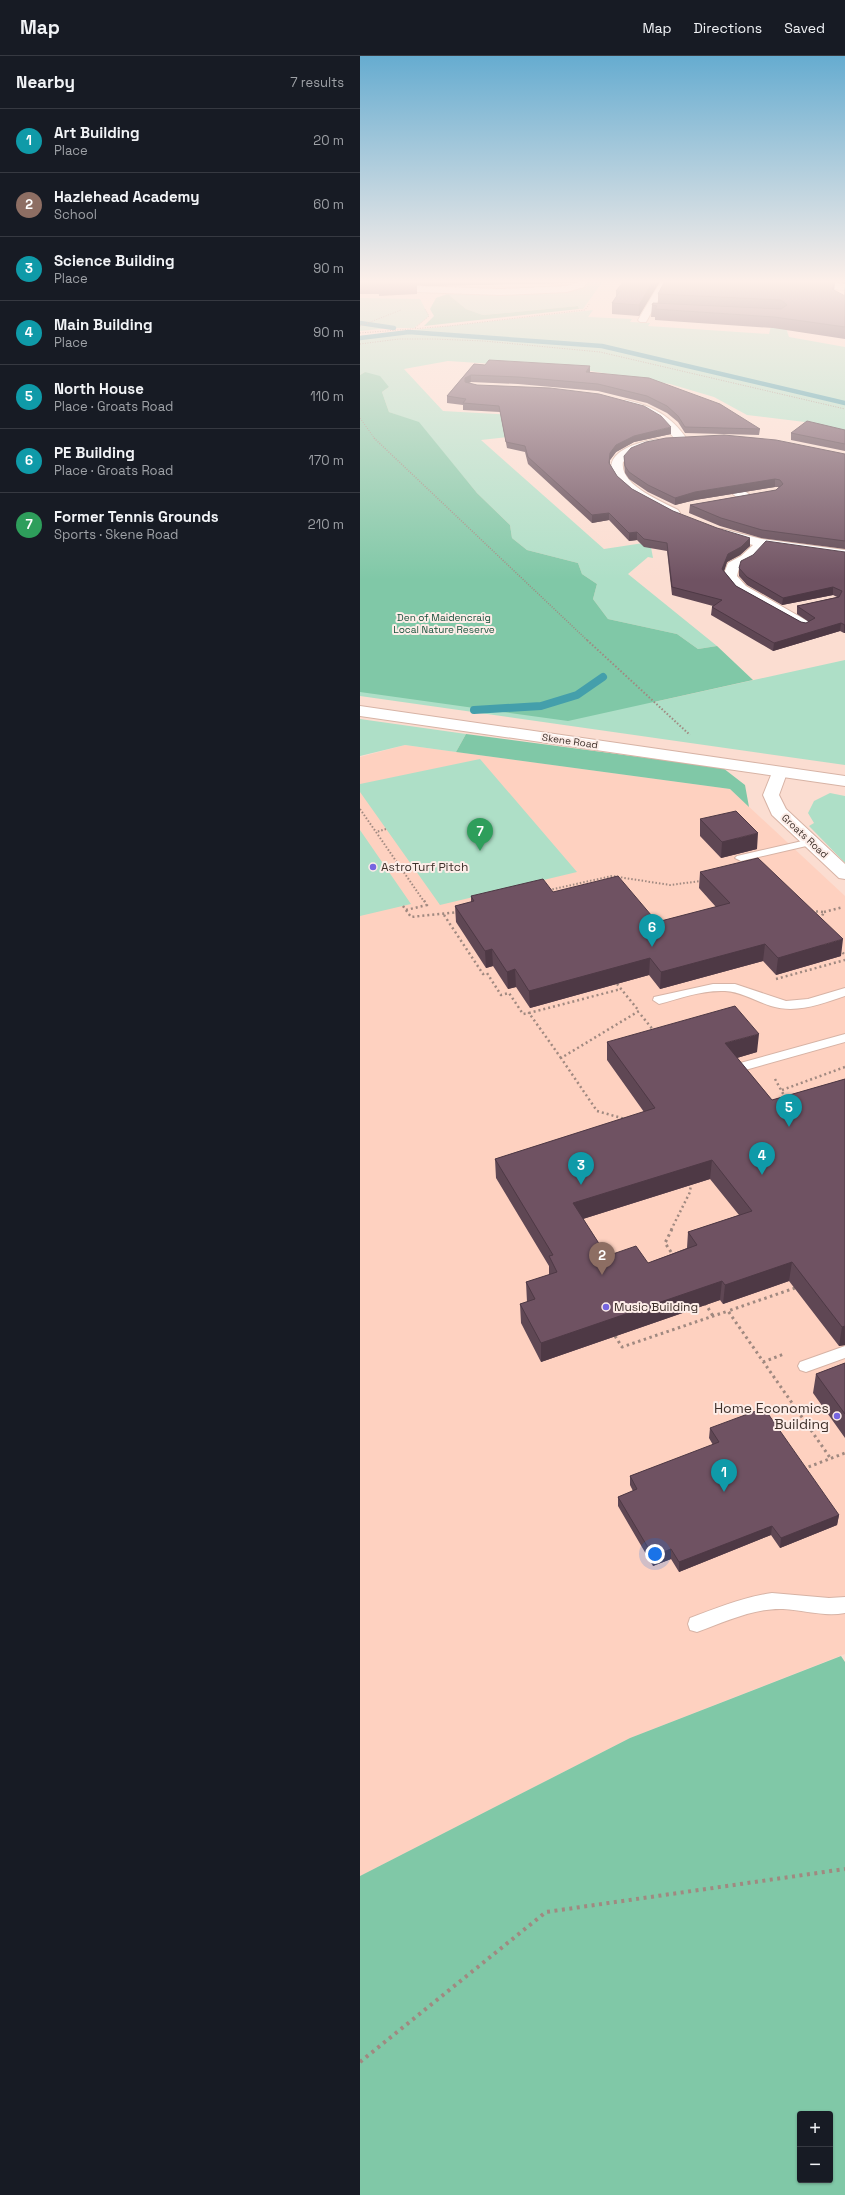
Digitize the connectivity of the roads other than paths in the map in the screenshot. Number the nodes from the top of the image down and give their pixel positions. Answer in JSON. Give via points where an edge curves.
{"nodes":[{"id":1,"x":615,"y":400,"type":"edge"},
{"id":2,"x":696,"y":438,"type":"edge"},
{"id":3,"x":681,"y":439,"type":"junction"},
{"id":4,"x":727,"y":484,"type":"edge"},
{"id":5,"x":760,"y":494,"type":"edge"},
{"id":6,"x":745,"y":497,"type":"junction"},
{"id":7,"x":731,"y":499,"type":"edge"},
{"id":8,"x":686,"y":513,"type":"dead end"},
{"id":9,"x":711,"y":530,"type":"edge"},
{"id":10,"x":762,"y":543,"type":"junction"},
{"id":11,"x":845,"y":554,"type":"edge"},
{"id":12,"x":803,"y":606,"type":"edge"},
{"id":13,"x":781,"y":611,"type":"junction"},
{"id":14,"x":806,"y":626,"type":"edge"},
{"id":15,"x":360,"y":711,"type":"edge"},
{"id":16,"x":779,"y":772,"type":"junction"},
{"id":17,"x":845,"y":781,"type":"edge"},
{"id":18,"x":811,"y":842,"type":"junction"},
{"id":19,"x":741,"y":858,"type":"dead end"},
{"id":20,"x":845,"y":874,"type":"edge"},
{"id":21,"x":845,"y":992,"type":"edge"},
{"id":22,"x":660,"y":1000,"type":"dead end"},
{"id":23,"x":845,"y":1038,"type":"edge"},
{"id":24,"x":738,"y":1068,"type":"edge"},
{"id":25,"x":845,"y":1352,"type":"edge"},
{"id":26,"x":806,"y":1366,"type":"dead end"},
{"id":27,"x":845,"y":1605,"type":"edge"},
{"id":28,"x":697,"y":1624,"type":"dead end"}],
"edges":[{"from":1,"to":3,"type":"street","via":[[638,405],[661,415],[674,426]]},
{"from":2,"to":3,"type":"street"},
{"from":3,"to":8,"type":"street","via":[[645,444],[621,454],[616,462],[616,470],[628,485],[672,512]]},
{"from":4,"to":6,"type":"street"},
{"from":5,"to":6,"type":"street"},
{"from":6,"to":7,"type":"street"},
{"from":9,"to":10,"type":"street"},
{"from":10,"to":11,"type":"street"},
{"from":10,"to":13,"type":"street","via":[[746,559],[733,566],[730,576],[741,589]]},
{"from":12,"to":13,"type":"street"},
{"from":13,"to":14,"type":"street"},
{"from":15,"to":16,"type":"street","name":"Skene Road"},
{"from":16,"to":17,"type":"street","name":"Skene Road"},
{"from":16,"to":18,"type":"street","name":"Groats Road","via":[[771,795],[778,811]]},
{"from":18,"to":19,"type":"lane"},
{"from":18,"to":20,"type":"street","name":"Groats Road"},
{"from":21,"to":22,"type":"lane","via":[[795,1005],[773,1003],[750,992],[730,987],[704,988]]},
{"from":23,"to":24,"type":"lane"},
{"from":25,"to":26,"type":"lane"},
{"from":27,"to":28,"type":"lane","via":[[817,1606],[784,1601],[766,1602]]}]}
